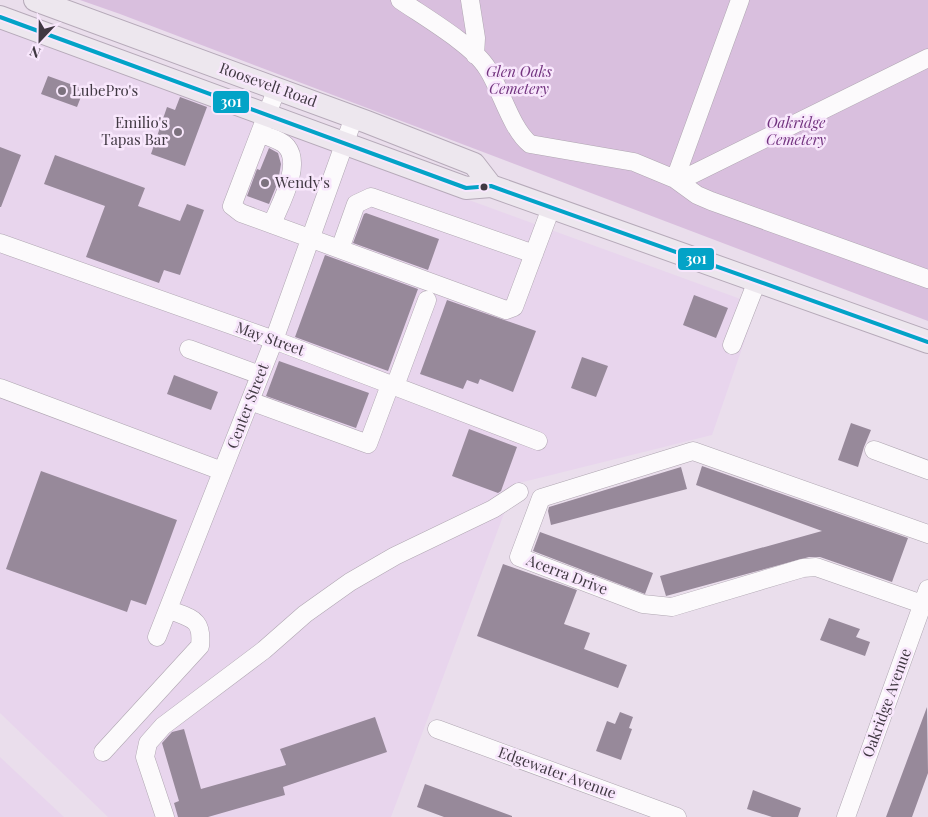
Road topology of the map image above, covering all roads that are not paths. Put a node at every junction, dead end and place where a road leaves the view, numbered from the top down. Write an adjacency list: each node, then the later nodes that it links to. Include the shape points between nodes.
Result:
1 (35, 0): 8 (main road, Roosevelt Road)
2 (400, 0): 6 (street)
3 (470, 0): 6 (street)
4 (740, 0): 12 (street)
5 (0, 18): 10 (main road, Roosevelt Road)
6 (475, 54): 12 (street, via 487,67 520,133 530,144 622,159)
7 (928, 58): 12 (street)
8 (277, 88): 9 (main road, Roosevelt Road); 10 (street)
9 (354, 117): 11 (street, Center Street); 13 (main road, Roosevelt Road, via 474,164)
10 (263, 124): 11 (main road, Roosevelt Road); 15 (street, via 286,146 294,159 293,171); 15 (street, via 232,206 241,213)
11 (344, 144): 13 (main road, Roosevelt Road, via 466,188); 16 (street, Center Street)
12 (677, 180): 20 (street, via 711,201)
13 (491, 186): 14 (main road, Roosevelt Road)
14 (551, 208): 19 (street); 21 (main road, Roosevelt Road)
15 (272, 224): 16 (street)
16 (309, 238): 18 (street); 23 (street, Center Street)
17 (0, 243): 23 (street, May Street)
18 (340, 248): 19 (street, via 356,204 371,197); 19 (street, via 506,310 514,307)
19 (534, 254)
20 (928, 279)
21 (757, 281): 24 (main road, Roosevelt Road); 25 (street)
22 (427, 300): 28 (street)
23 (274, 340): 27 (street, Center Street); 28 (street, May Street)
24 (928, 342)
25 (732, 345)
26 (189, 349): 27 (street)
27 (260, 376): 30 (street, Center Street)
28 (392, 385): 30 (street, via 368,444); 31 (street, May Street)
29 (0, 388): 34 (street)
30 (250, 401): 34 (street, Center Street)
31 (538, 441)
32 (874, 450): 33 (street)
33 (928, 470)
34 (222, 471): 38 (street, Center Street)
35 (519, 492): 42 (street, via 493,509 395,556 350,582 164,726 148,743 145,757)
36 (928, 534): 37 (street, Acerra Drive, via 693,451 541,498 519,557 644,604 672,607 803,568 816,567)
37 (925, 596): 44 (street, Oakridge Avenue)
38 (168, 609): 39 (street, Center Street); 41 (street, via 195,622 201,631 200,646)
39 (157, 637)
40 (437, 729): 43 (street, Edgewater Avenue)
41 (103, 752)
42 (165, 817)
43 (677, 817)
44 (846, 817)

